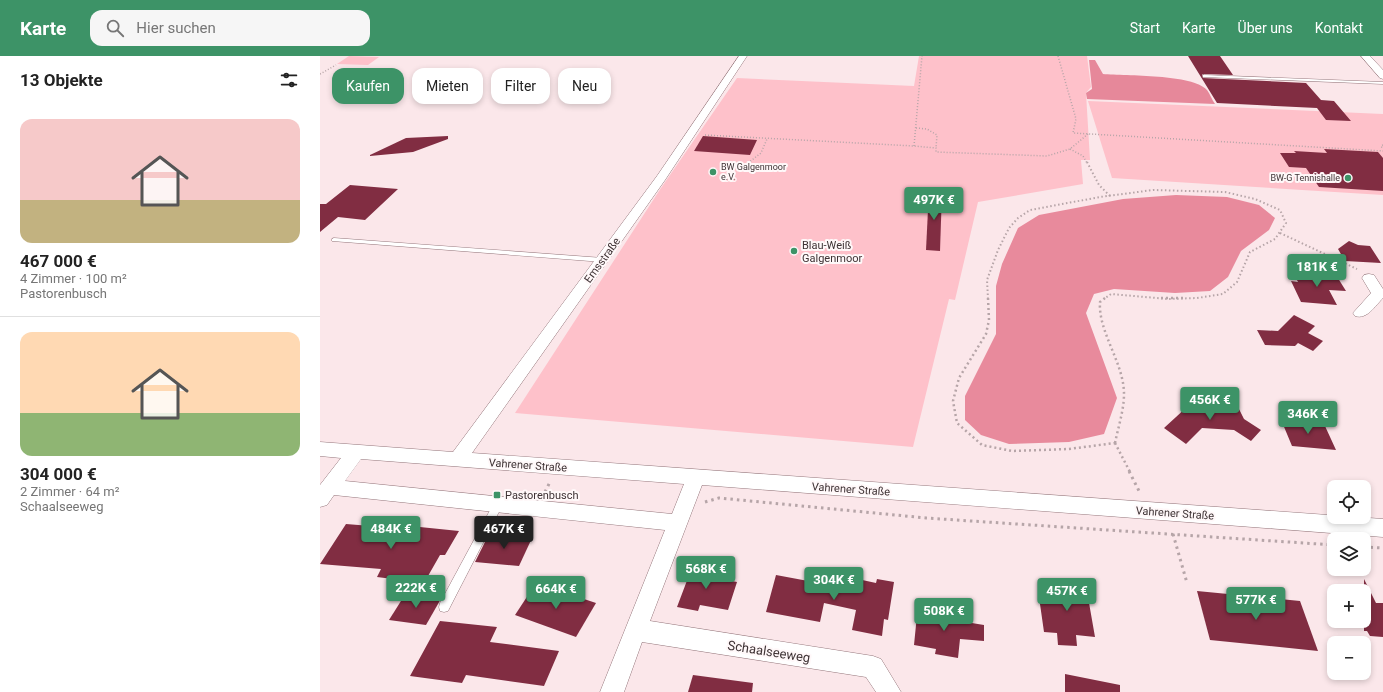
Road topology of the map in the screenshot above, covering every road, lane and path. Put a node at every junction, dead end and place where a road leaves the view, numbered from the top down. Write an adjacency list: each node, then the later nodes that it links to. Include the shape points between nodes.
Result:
1 (743, 56): 12 (street, Emsstraße)
2 (922, 56): 10 (path)
3 (1058, 56): 11 (path, via 1076,119 1073,133)
4 (1365, 56): 8 (street)
5 (336, 65): 6 (path)
6 (320, 74)
7 (1205, 76): 9 (lane)
8 (1383, 76)
9 (1383, 83)
10 (916, 128): 15 (path); 16 (path, via 927,129 937,135)
11 (1088, 134): 17 (path); 18 (path)
12 (690, 135): 13 (path); 23 (street, Emsstraße)
13 (767, 139): 15 (path); 19 (path, via 761,153)
14 (1383, 145): 18 (path)
15 (914, 146): 16 (path)
16 (936, 148): 17 (path, via 936,152 1030,156 1047,156)
17 (1070, 149): 20 (path, via 1083,156 1099,185)
18 (1383, 150)
19 (743, 168)
20 (1110, 196): 21 (path, via 1153,190 1225,192 1255,199 1280,210 1286,223); 26 (path, via 1030,210 1009,228 987,280 989,320 986,334 959,378 953,402 957,422 982,445 1012,452)
21 (1280, 233): 24 (path); 26 (path, via 1275,239 1250,252 1237,282 1223,294 1168,299 1111,294 1100,302 1099,314 1116,359 1124,394)
22 (334, 240): 23 (lane)
23 (602, 260): 29 (street, Emsstraße)
24 (1376, 279): 25 (street, via 1379,294)
25 (1360, 313)
26 (1115, 443): 35 (path)
27 (320, 449): 28 (street, Vahrener Straße)
28 (356, 452): 29 (street, Vahrener Straße); 32 (street)
29 (457, 460): 30 (street, Vahrener Straße)
30 (558, 468): 31 (street, Vahrener Straße); 34 (path)
31 (695, 478): 35 (street, Vahrener Straße); 36 (street)
32 (325, 493): 33 (street)
33 (498, 504): 34 (street); 44 (lane)
34 (537, 508): 36 (street)
35 (1158, 512): 37 (street, Vahrener Straße); 38 (path); 39 (path)
36 (681, 515): 38 (path, via 719,498 926,518); 45 (street)
37 (1383, 528)
38 (1155, 533): 39 (path)
39 (1173, 534): 40 (path); 43 (path)
40 (1327, 545)
41 (1371, 547): 42 (path)
42 (1383, 548)
43 (1187, 583)
44 (444, 607)
45 (636, 630): 46 (street); 47 (street, Schaalseeweg, via 873,667)
46 (612, 692)
47 (889, 692)

